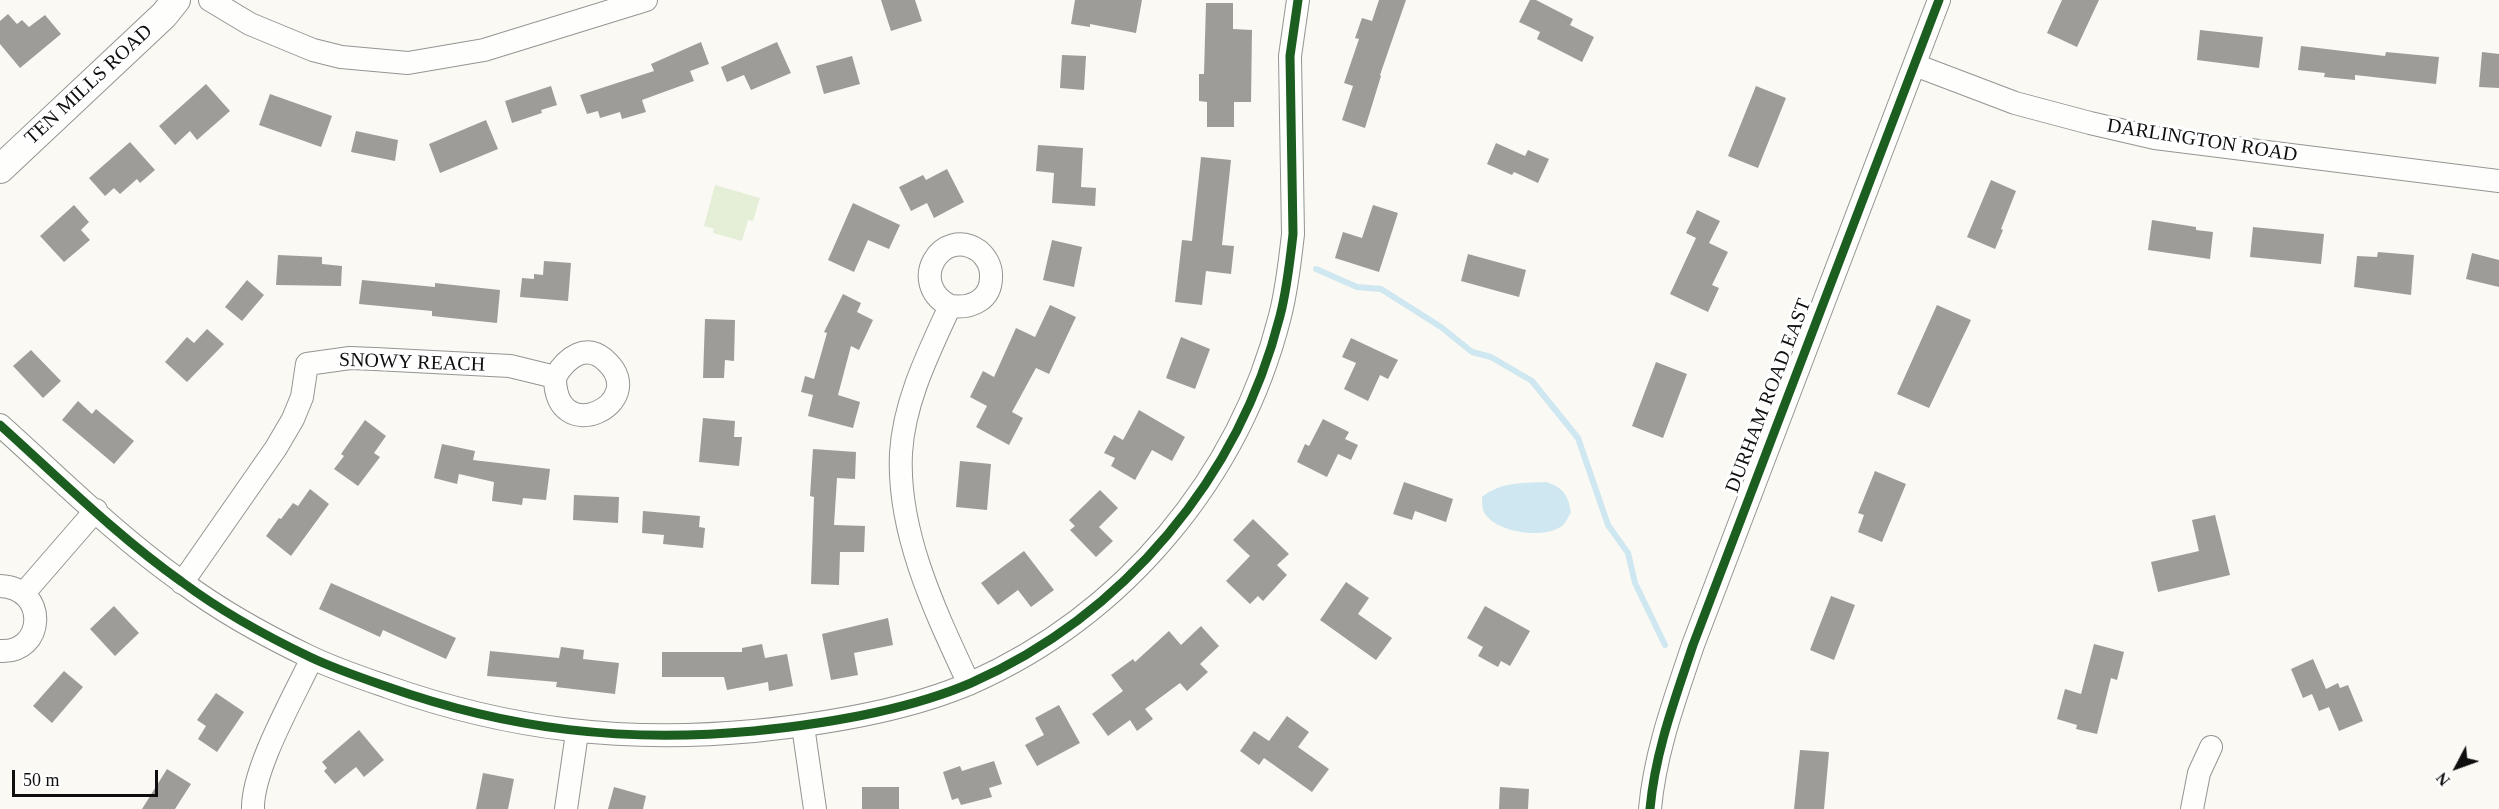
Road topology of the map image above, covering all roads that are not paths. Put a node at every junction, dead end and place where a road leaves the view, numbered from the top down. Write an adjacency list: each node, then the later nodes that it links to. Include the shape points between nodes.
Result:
1 (176, 0): 7 (street, TEN MILLS ROAD)
2 (210, 0): 3 (street, via 250,24 313,50 342,57 408,63 484,50)
3 (646, 0)
4 (1298, 0): 18 (street, via 1290,56 1291,256 1280,316 1242,421 1199,497 1137,569 1061,633)
5 (1939, 0): 6 (street, DURHAM ROAD EAST)
6 (1914, 65): 8 (street, DARLINGTON ROAD, via 2014,103 2155,138); 25 (street, DURHAM ROAD EAST, via 1693,645 1653,776)
7 (0, 169)
8 (2499, 181)
9 (950, 306): 18 (street, via 914,388 901,452 902,487 923,573)
10 (555, 377): 13 (street, SNOWY REACH, via 510,366 350,358 307,364 302,397 293,419)
11 (0, 426): 12 (street)
12 (96, 510): 13 (street); 15 (street)
13 (182, 582): 17 (street, via 230,614)
14 (0, 586): 15 (street, via 12,586)
15 (24, 593): 16 (street, via 36,617 33,632 15,650)
16 (0, 651)
17 (312, 658): 20 (street, via 424,700 521,724); 22 (street, via 258,774)
18 (969, 684): 19 (street, via 864,715)
19 (803, 726): 20 (street, via 684,736); 24 (street)
20 (577, 733): 23 (street)
21 (2211, 747): 26 (street, via 2199,773)
22 (253, 809)
23 (566, 809)
24 (815, 809)
25 (1650, 809)
26 (2192, 809)

